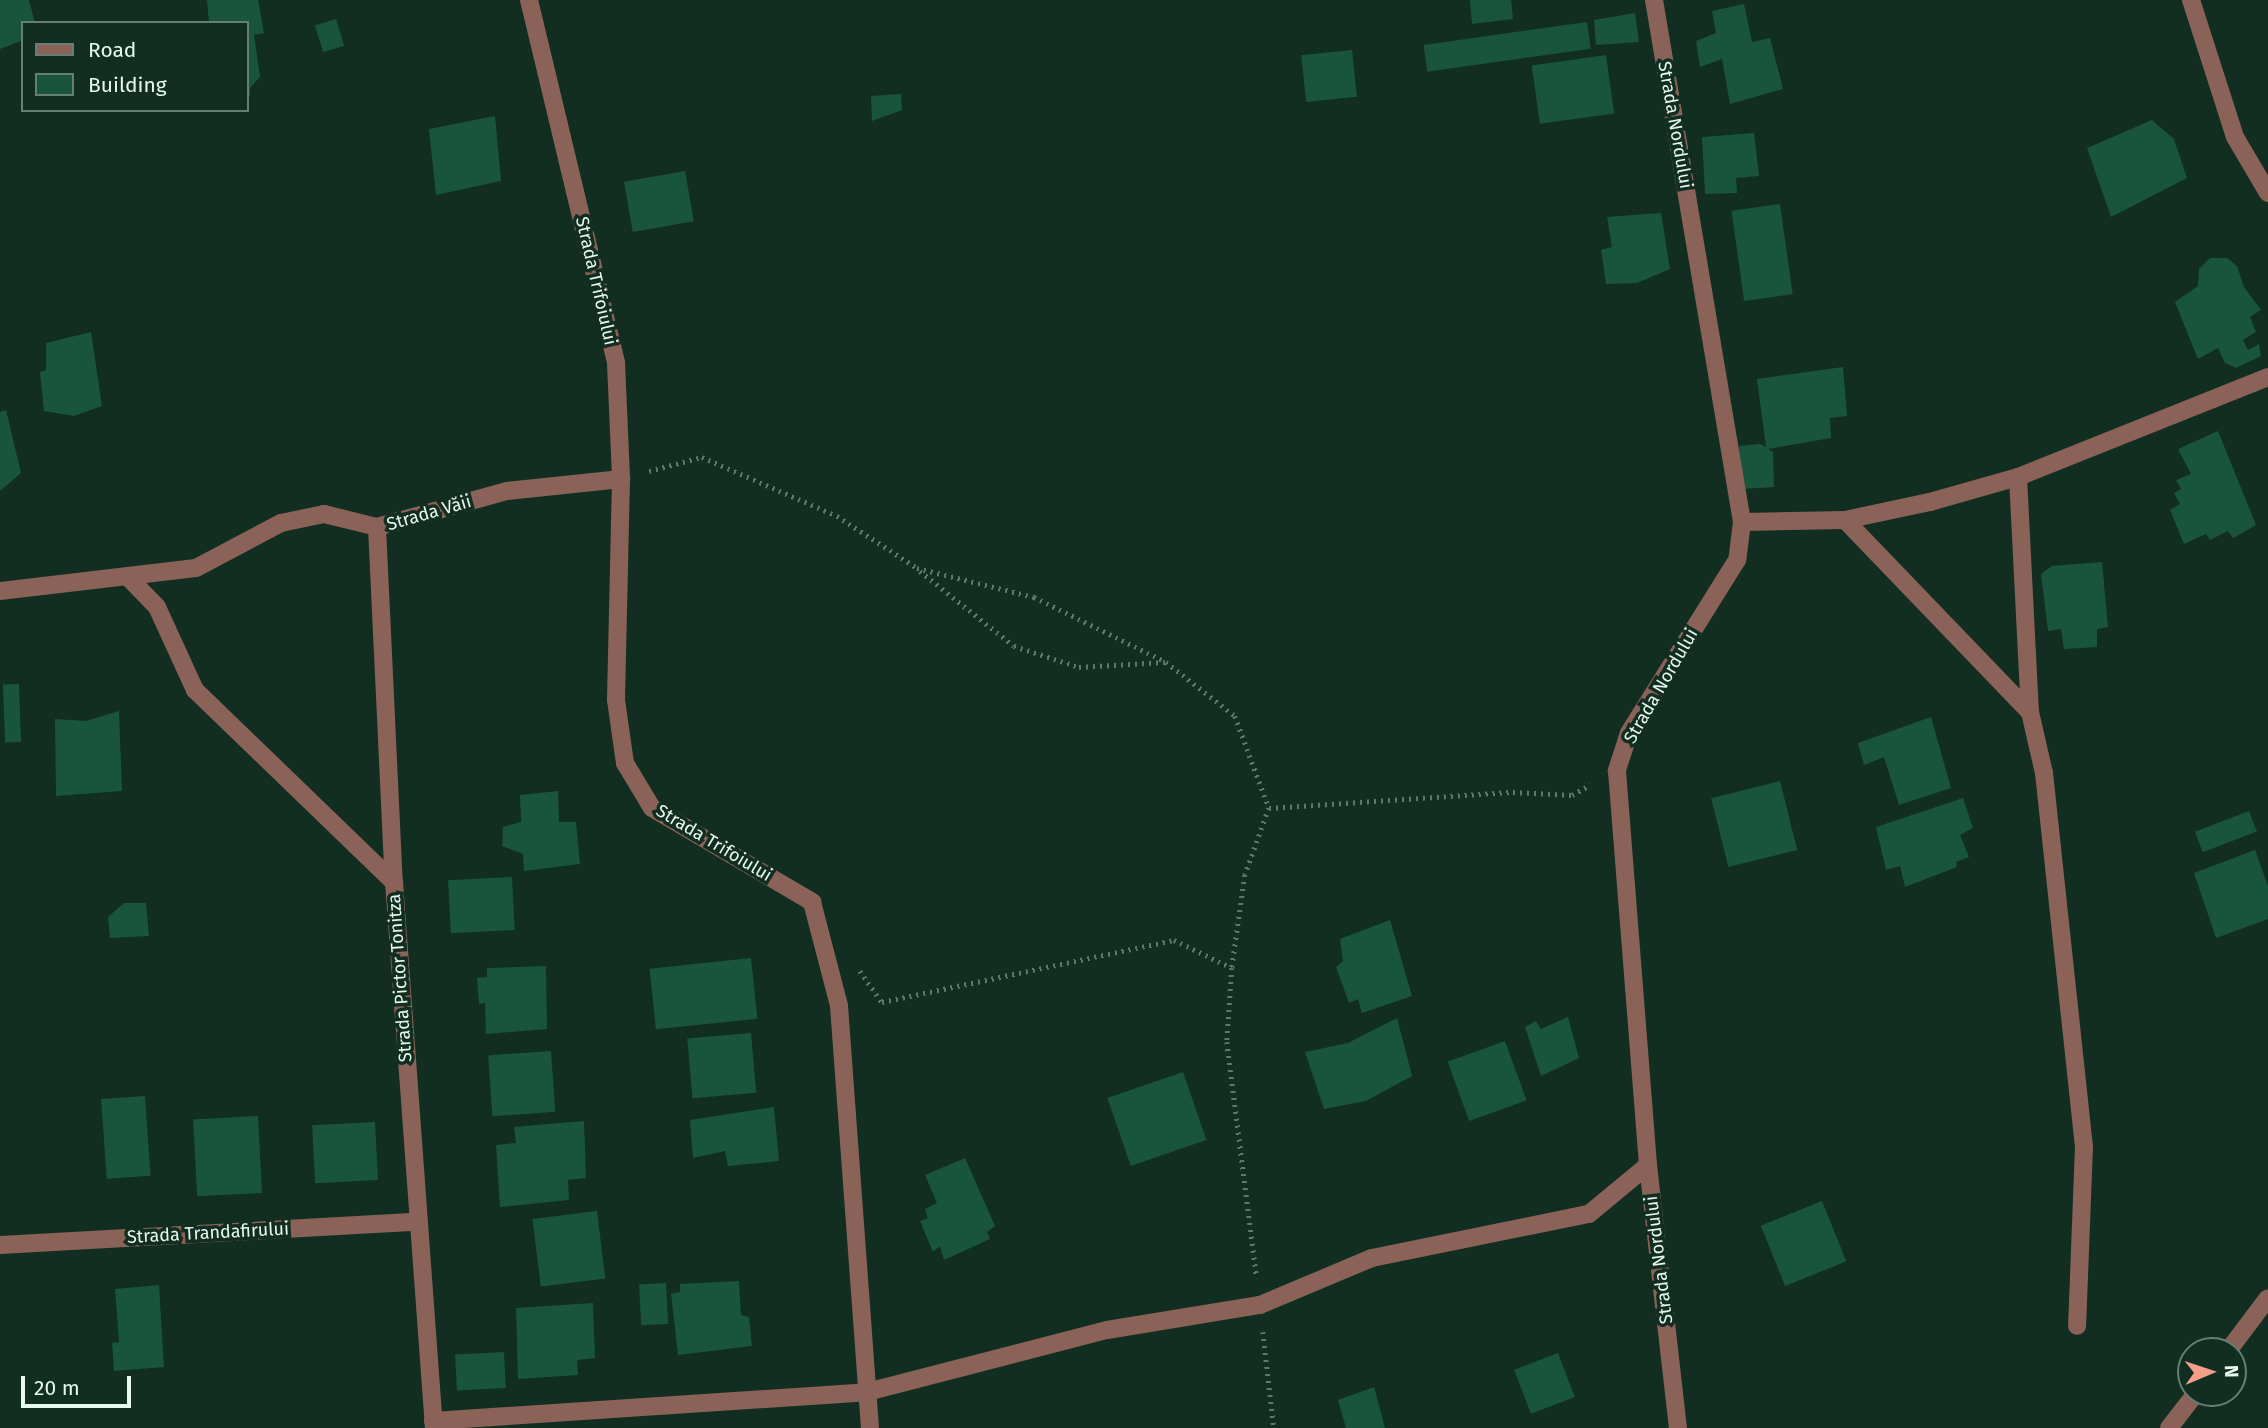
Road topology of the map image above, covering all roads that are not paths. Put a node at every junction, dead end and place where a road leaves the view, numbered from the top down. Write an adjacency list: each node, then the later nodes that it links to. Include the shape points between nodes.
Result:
1 (529, 0): 7 (street, Strada Trifoiului, via 615,363)
2 (1654, 0): 9 (street, Strada Nordului)
3 (2191, 0): 4 (street, via 2235,136)
4 (2268, 192)
5 (2268, 377): 6 (street)
6 (2018, 477): 8 (street); 13 (street)
7 (621, 478): 10 (street, Strada Văii, via 507,491); 21 (street, Strada Trifoiului, via 616,700 625,763 652,808 813,902 839,1006)
8 (1845, 520): 9 (street); 13 (street)
9 (1742, 522): 15 (street, Strada Nordului, via 1737,560 1629,733 1617,771)
10 (377, 527): 11 (street, Strada Văii, via 324,514 281,523 196,568); 14 (street, Strada Pictor Tonitza)
11 (127, 576): 12 (street, Strada Văii); 14 (street, via 157,607 195,690)
12 (0, 591)
13 (2030, 712): 19 (street, via 2044,773 2084,1146)
14 (394, 882): 16 (street, Strada Pictor Tonitza)
15 (1647, 1165): 21 (street, via 1589,1214 1372,1258 1260,1305 1107,1330); 25 (street, Strada Nordului)
16 (415, 1222): 17 (street, Strada Trandafirului); 23 (street, Strada Pictor Tonitza)
17 (0, 1245)
18 (2268, 1298): 20 (street)
19 (2077, 1326)
20 (2239, 1337)
21 (867, 1392): 23 (street); 24 (street, Strada Trifoiului)
22 (2185, 1407): 26 (street)
23 (434, 1425)
24 (870, 1428)
25 (1678, 1428)
26 (2169, 1428)

